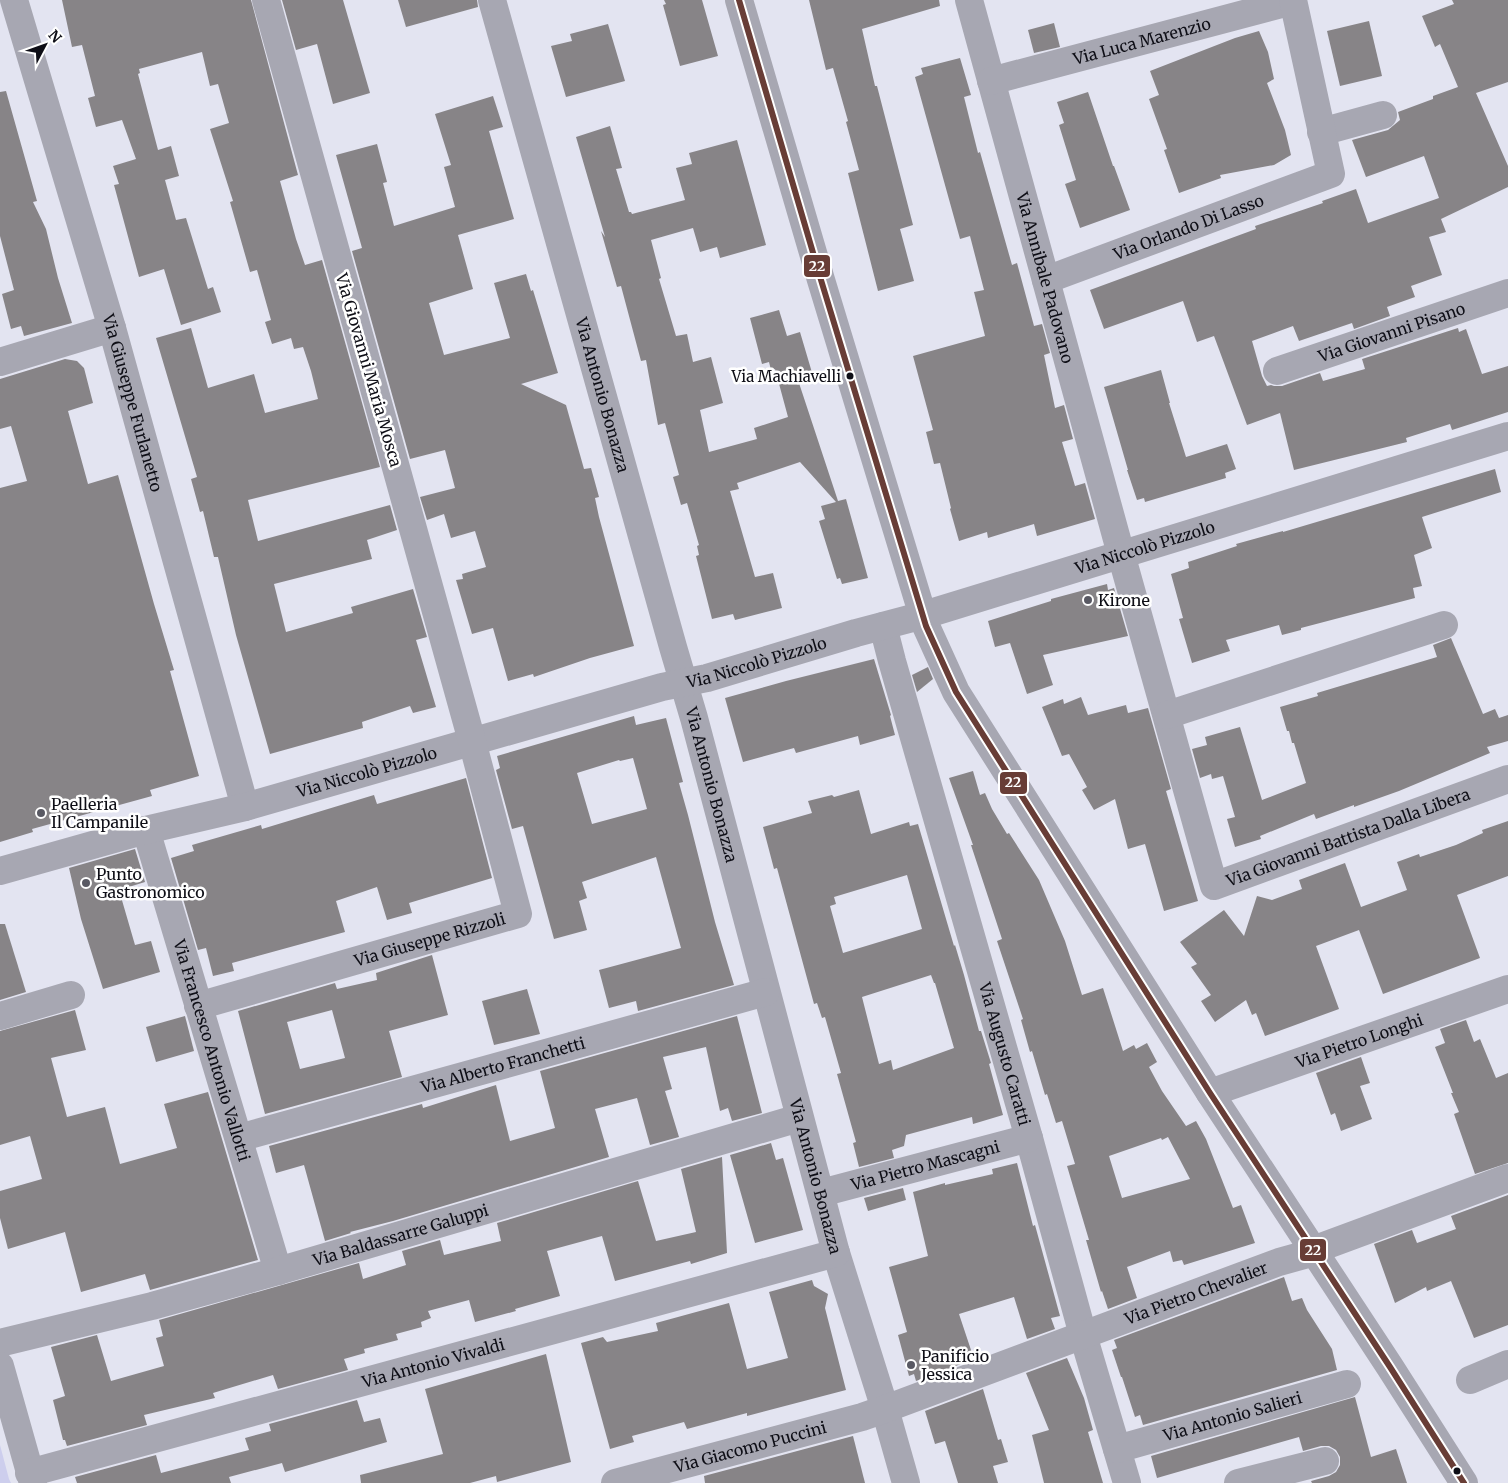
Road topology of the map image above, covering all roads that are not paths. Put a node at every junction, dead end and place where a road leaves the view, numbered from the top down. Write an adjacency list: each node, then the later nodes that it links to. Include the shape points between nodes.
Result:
1 (14, 0): 12 (street, Via Giuseppe Furlanetto)
2 (266, 0): 22 (street, Via Giovanni Maria Mosca)
3 (492, 0): 20 (street, Via Antonio Bonazza)
4 (739, 0): 17 (street)
5 (969, 0): 7 (street, Via Annibale Padovano)
6 (1293, 0): 7 (street, Via Luca Marenzio); 9 (street)
7 (991, 81): 10 (street, Via Annibale Padovano)
8 (1383, 115): 9 (street)
9 (1321, 132): 10 (street, Via Orlando Di Lasso, via 1331,174)
10 (1046, 280): 16 (street, Via Annibale Padovano)
11 (1508, 293): 14 (street, Via Giovanni Pisano)
12 (112, 328): 13 (street); 24 (street, Via Giuseppe Furlanetto)
13 (0, 362)
14 (1277, 371)
15 (1508, 436): 16 (street, Via Niccolò Pizzolo)
16 (1121, 554): 17 (street, Via Niccolò Pizzolo); 21 (street, Via Giovanni Battista Dalla Libera)
17 (924, 615): 19 (street, Via Niccolò Pizzolo); 32 (street, via 956,692)
18 (1444, 625): 21 (street)
19 (883, 626): 20 (street, Via Niccolò Pizzolo); 35 (street, Via Augusto Caratti)
20 (683, 683): 22 (street, Via Niccolò Pizzolo); 28 (street, Via Antonio Bonazza)
21 (1167, 715): 23 (street, Via Giovanni Battista Dalla Libera, via 1214,886)
22 (472, 741): 24 (street, Via Niccolò Pizzolo); 30 (street, Via Giuseppe Rizzoli, via 518,914)
23 (1508, 779)
24 (245, 807): 25 (street, Via Niccolò Pizzolo)
25 (146, 830): 26 (street, Via Niccolò Pizzolo); 30 (street, Via Francesco Antonio Vallotti)
26 (1, 867)
27 (1508, 989): 32 (street, Via Pietro Longhi)
28 (766, 992): 33 (street, Via Antonio Bonazza); 34 (street, Via Alberto Franchetti)
29 (71, 995): 31 (street)
30 (198, 1006): 34 (street, Via Francesco Antonio Vallotti)
31 (0, 1016)
32 (1210, 1093): 38 (street)
33 (799, 1118): 37 (street, Via Antonio Bonazza); 40 (street, Via Baldassarre Galuppi)
34 (239, 1138): 40 (street, Via Francesco Antonio Vallotti)
35 (1029, 1138): 37 (street, Via Pietro Mascagni); 41 (street, Via Augusto Caratti)
36 (1508, 1178): 38 (street, Via Pietro Chevalier, via 1344,1238)
37 (821, 1193): 39 (street, Via Antonio Bonazza)
38 (1315, 1252): 41 (street, Via Pietro Chevalier, via 1288,1259); 56 (street)
39 (836, 1253): 47 (street, Via Antonio Bonazza); 51 (street, Via Antonio Vivaldi)
40 (278, 1271): 42 (street, Via Baldassarre Galuppi)
41 (1083, 1335): 47 (street, Via Pietro Chevalier); 49 (street, Via Augusto Caratti)
42 (0, 1343)
43 (1508, 1364): 45 (street)
44 (0, 1366): 48 (street)
45 (1470, 1380)
46 (1347, 1384): 49 (street, Via Antonio Salieri)
47 (885, 1409): 52 (street, Via Giacomo Puccini); 53 (street, Via Antonio Bonazza)
48 (6, 1413): 51 (street)
49 (1117, 1449): 54 (street, Via Augusto Caratti)
50 (1325, 1461): 55 (street)
51 (31, 1478)
52 (615, 1483)
53 (906, 1483)
54 (1127, 1483)
55 (1238, 1483)
56 (1464, 1483)

